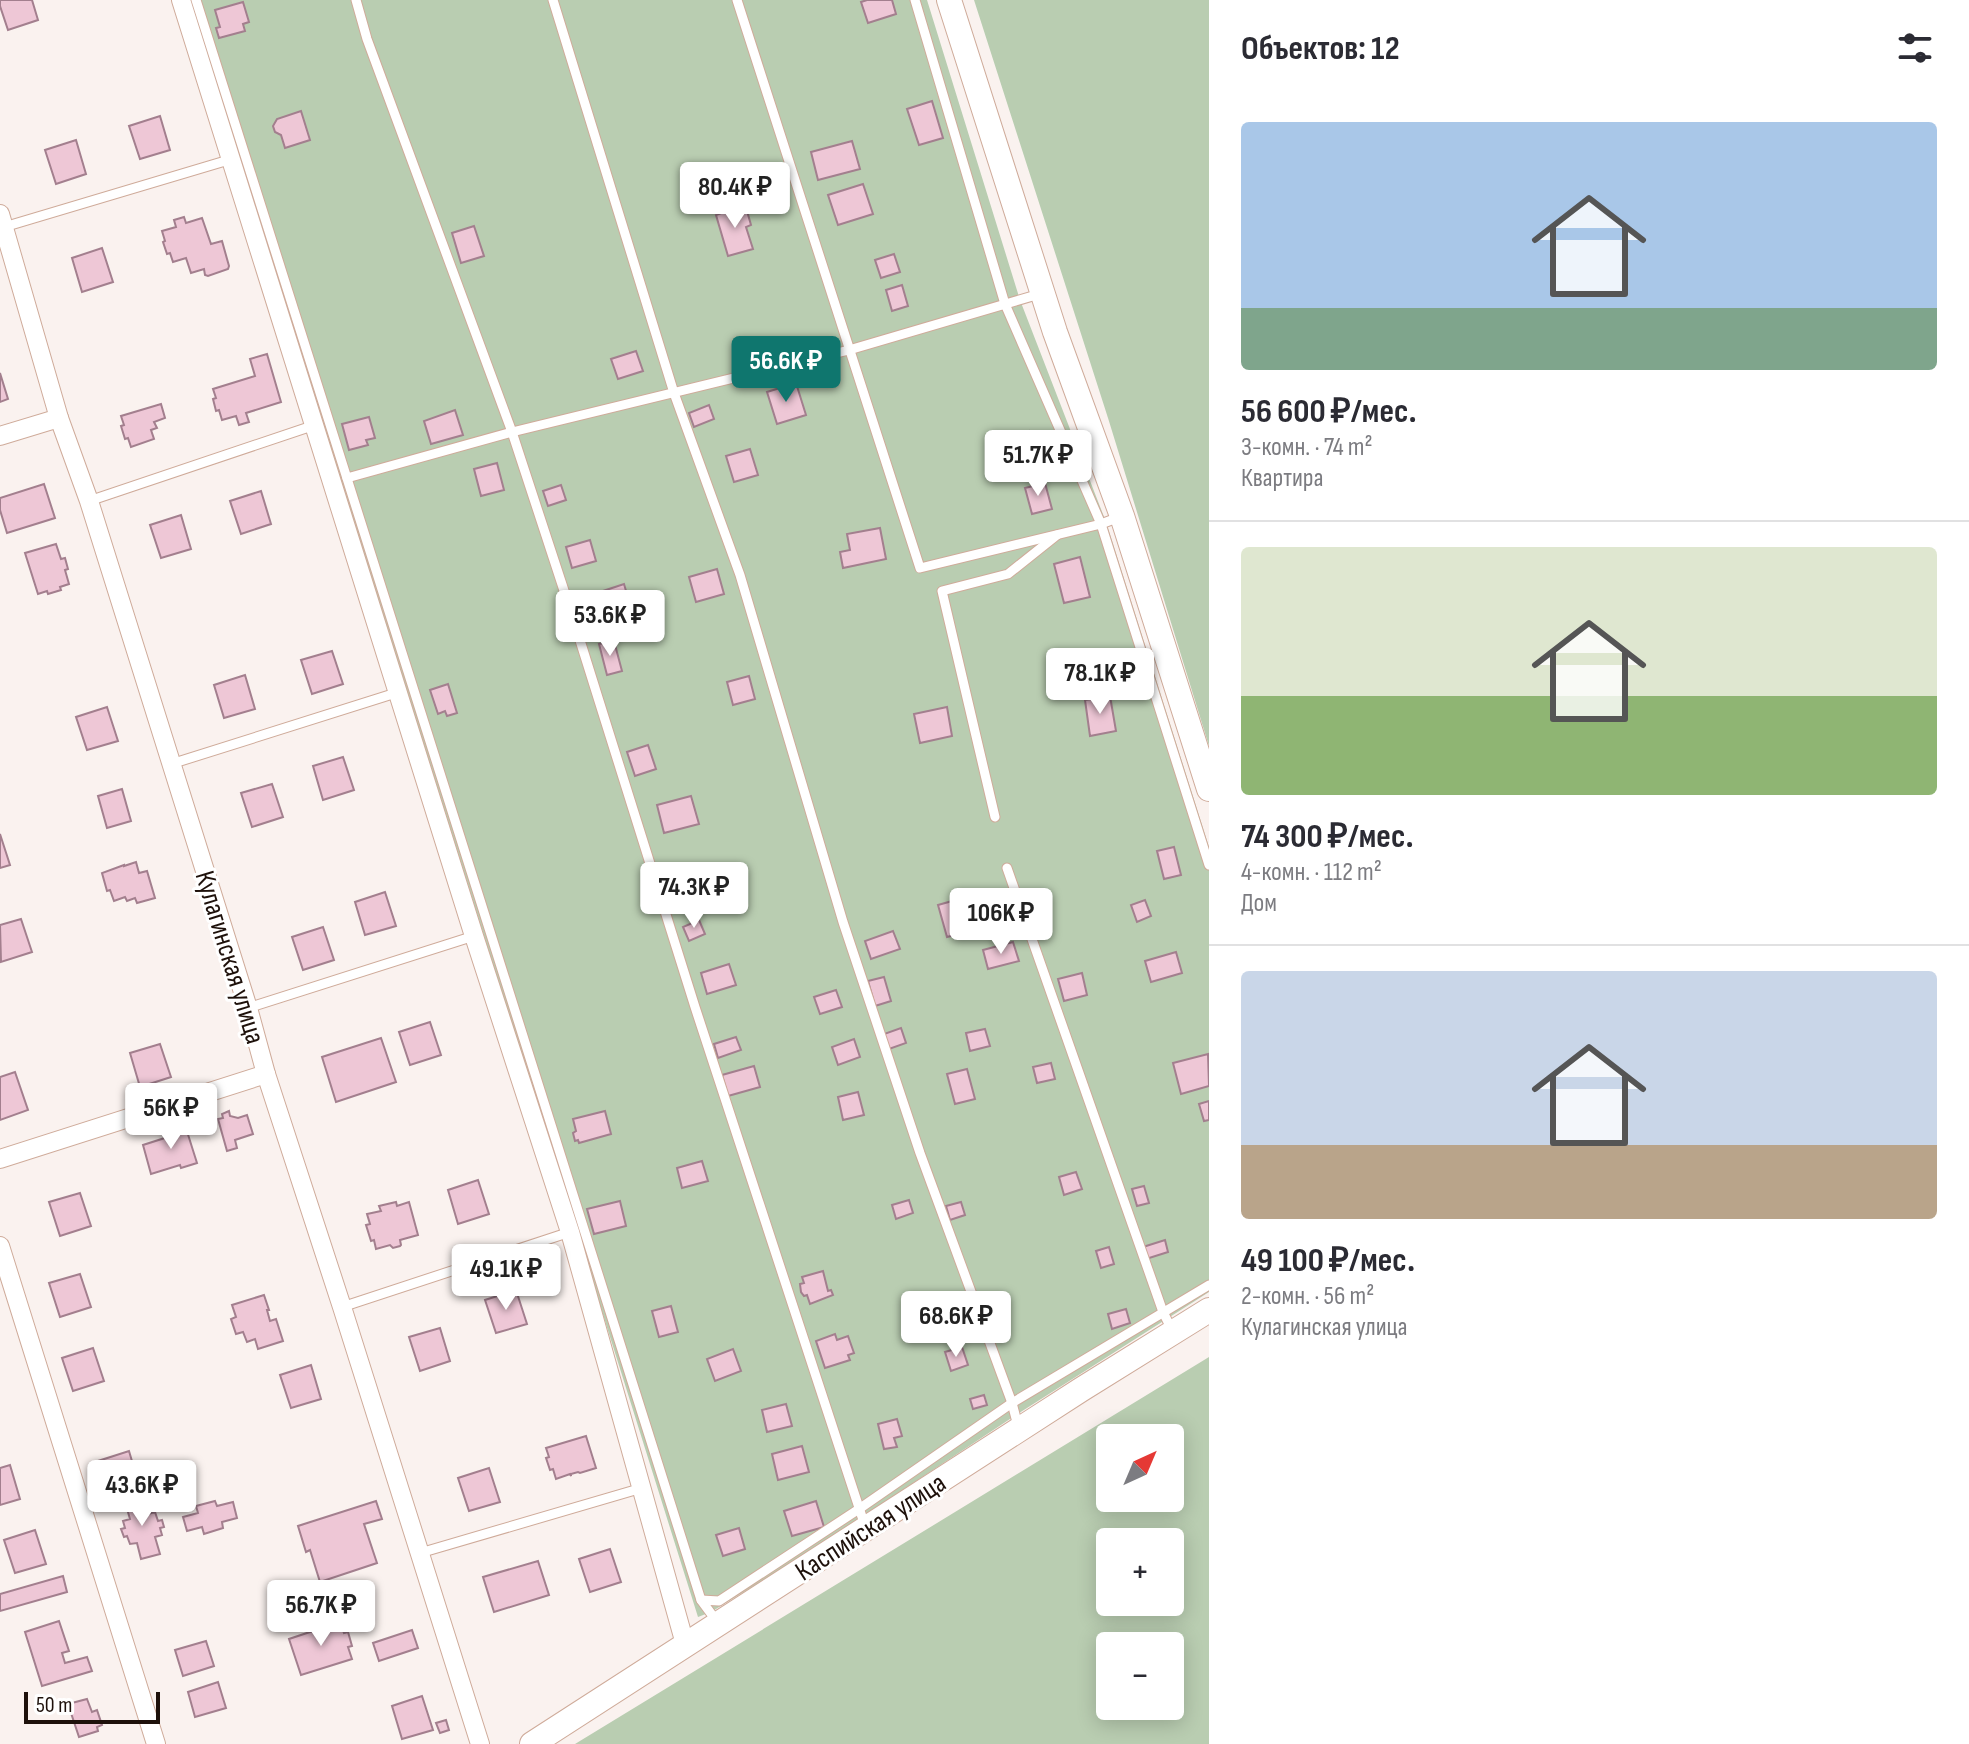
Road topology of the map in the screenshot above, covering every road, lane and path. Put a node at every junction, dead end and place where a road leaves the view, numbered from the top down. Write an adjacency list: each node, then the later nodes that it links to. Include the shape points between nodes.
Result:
1 (181, 0): 8 (street)
2 (196, 0): 18 (lane)
3 (356, 0): 16 (lane)
4 (553, 0): 13 (lane)
5 (737, 0): 12 (lane)
6 (915, 0): 11 (lane)
7 (949, 0): 10 (street)
8 (232, 159): 9 (lane); 15 (street)
9 (2, 221): 14 (street, Кулагинская улица)
10 (1043, 293): 11 (lane); 20 (street)
11 (1005, 304): 12 (lane); 20 (lane)
12 (849, 350): 13 (lane); 21 (lane, via 920,568)
13 (674, 393): 16 (lane); 38 (lane, via 740,575 843,922 920,1153)
14 (59, 418): 17 (street); 19 (street, Кулагинская улица)
15 (315, 425): 19 (lane); 22 (street)
16 (512, 432): 18 (lane); 41 (lane)
17 (0, 436)
18 (347, 478): 43 (lane)
19 (89, 501): 23 (street, Кулагинская улица)
20 (1111, 520): 21 (lane); 24 (street); 26 (lane)
21 (1059, 533): 25 (lane, via 1008,574 942,591)
22 (399, 692): 23 (lane); 28 (street)
23 (171, 764): 29 (street, Кулагинская улица)
24 (1209, 789)
25 (995, 817)
26 (1209, 865)
27 (1007, 868): 37 (lane)
28 (474, 936): 29 (lane); 32 (street)
29 (248, 1008): 30 (street, Кулагинская улица)
30 (266, 1074): 31 (street); 35 (street, Кулагинская улица)
31 (0, 1159)
32 (570, 1232): 35 (lane); 40 (street)
33 (0, 1246): 46 (street)
34 (1209, 1285): 37 (lane)
35 (342, 1307): 42 (street, Кулагинская улица)
36 (1209, 1310): 37 (street, Каспийская улица)
37 (1168, 1322): 38 (lane); 39 (street, Каспийская улица)
38 (1012, 1403): 39 (lane); 41 (lane)
39 (1019, 1429): 41 (street, Каспийская улица)
40 (642, 1488): 42 (lane); 45 (street)
41 (863, 1518): 43 (lane, via 719,1601); 44 (street, Каспийская улица)
42 (420, 1553): 47 (street, Кулагинская улица)
43 (701, 1600): 44 (lane)
44 (718, 1623): 45 (street, Каспийская улица)
45 (685, 1644): 48 (street, Каспийская улица)
46 (156, 1744)
47 (480, 1744)
48 (532, 1744)

